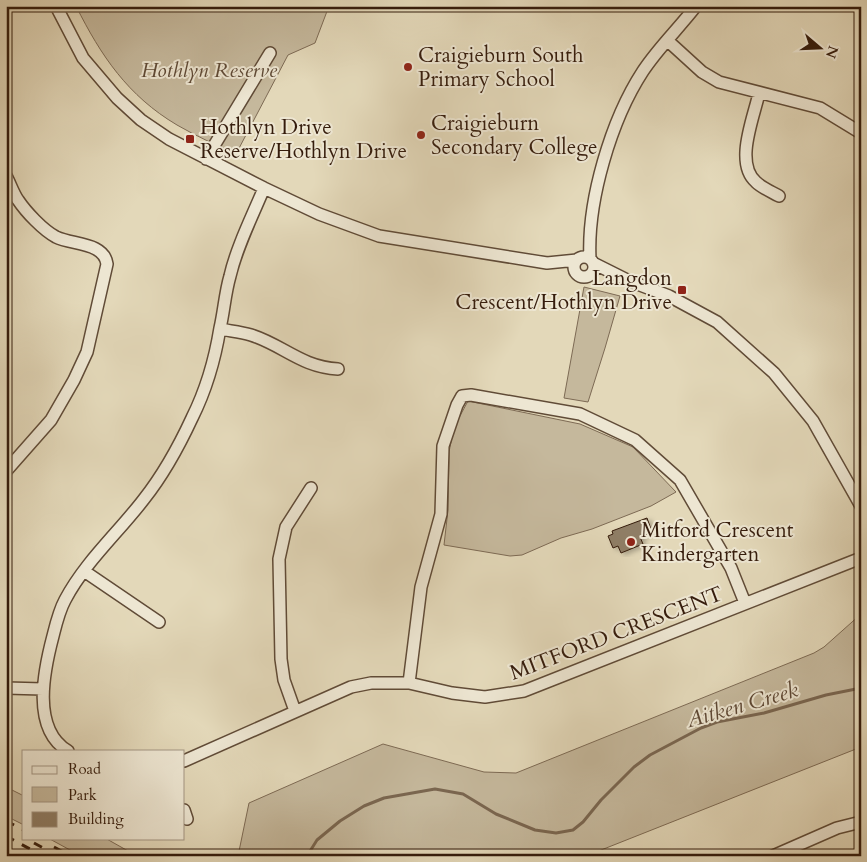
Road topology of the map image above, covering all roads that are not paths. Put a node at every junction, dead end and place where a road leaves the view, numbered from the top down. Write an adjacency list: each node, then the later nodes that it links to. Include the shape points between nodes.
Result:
1 (56, 6): 7 (street, via 83,58 117,98 141,120)
2 (696, 6): 3 (street)
3 (668, 40): 5 (street, via 702,72 718,82); 11 (street, via 644,70 621,109 600,178)
4 (270, 53): 7 (street)
5 (759, 93): 6 (street, via 820,108); 10 (street, via 746,148 746,165 756,182)
6 (861, 133)
7 (206, 159): 9 (street)
8 (6, 176): 18 (street, via 17,199 34,219 56,237 102,252 107,264 88,352 51,420)
9 (264, 188): 12 (street, via 319,214 379,236); 16 (street, via 230,275)
10 (779, 196)
11 (585, 260): 12 (street); 13 (street, via 574,265); 14 (street, via 594,269); 15 (street)
12 (552, 264): 13 (street)
13 (576, 273): 14 (street, via 583,277)
14 (591, 275): 15 (street)
15 (628, 280): 20 (street, via 669,296 717,322 774,373 813,421)
16 (220, 329): 17 (street, via 252,335 311,364); 22 (street, via 206,384 192,418 164,469 145,498)
17 (338, 369)
18 (6, 470)
19 (312, 488): 28 (street, via 286,527 279,559 281,659 284,680)
20 (861, 506)
21 (861, 558): 23 (street, MITFORD CRESCENT)
22 (84, 571): 24 (street); 27 (street, via 58,616)
23 (746, 603): 25 (street, MITFORD CRESCENT, via 524,692 485,697); 25 (street, via 731,568 680,480 640,443 580,414 462,396 443,446 441,514 421,588)
24 (159, 622)
25 (409, 683): 28 (street, MITFORD CRESCENT, via 371,683 351,687)
26 (6, 688): 27 (street)
27 (42, 690): 29 (street, via 46,720 52,734)
28 (295, 711): 30 (street, MITFORD CRESCENT)
29 (66, 750)
30 (185, 761)
31 (861, 822): 32 (street, via 838,828)
32 (773, 856)

